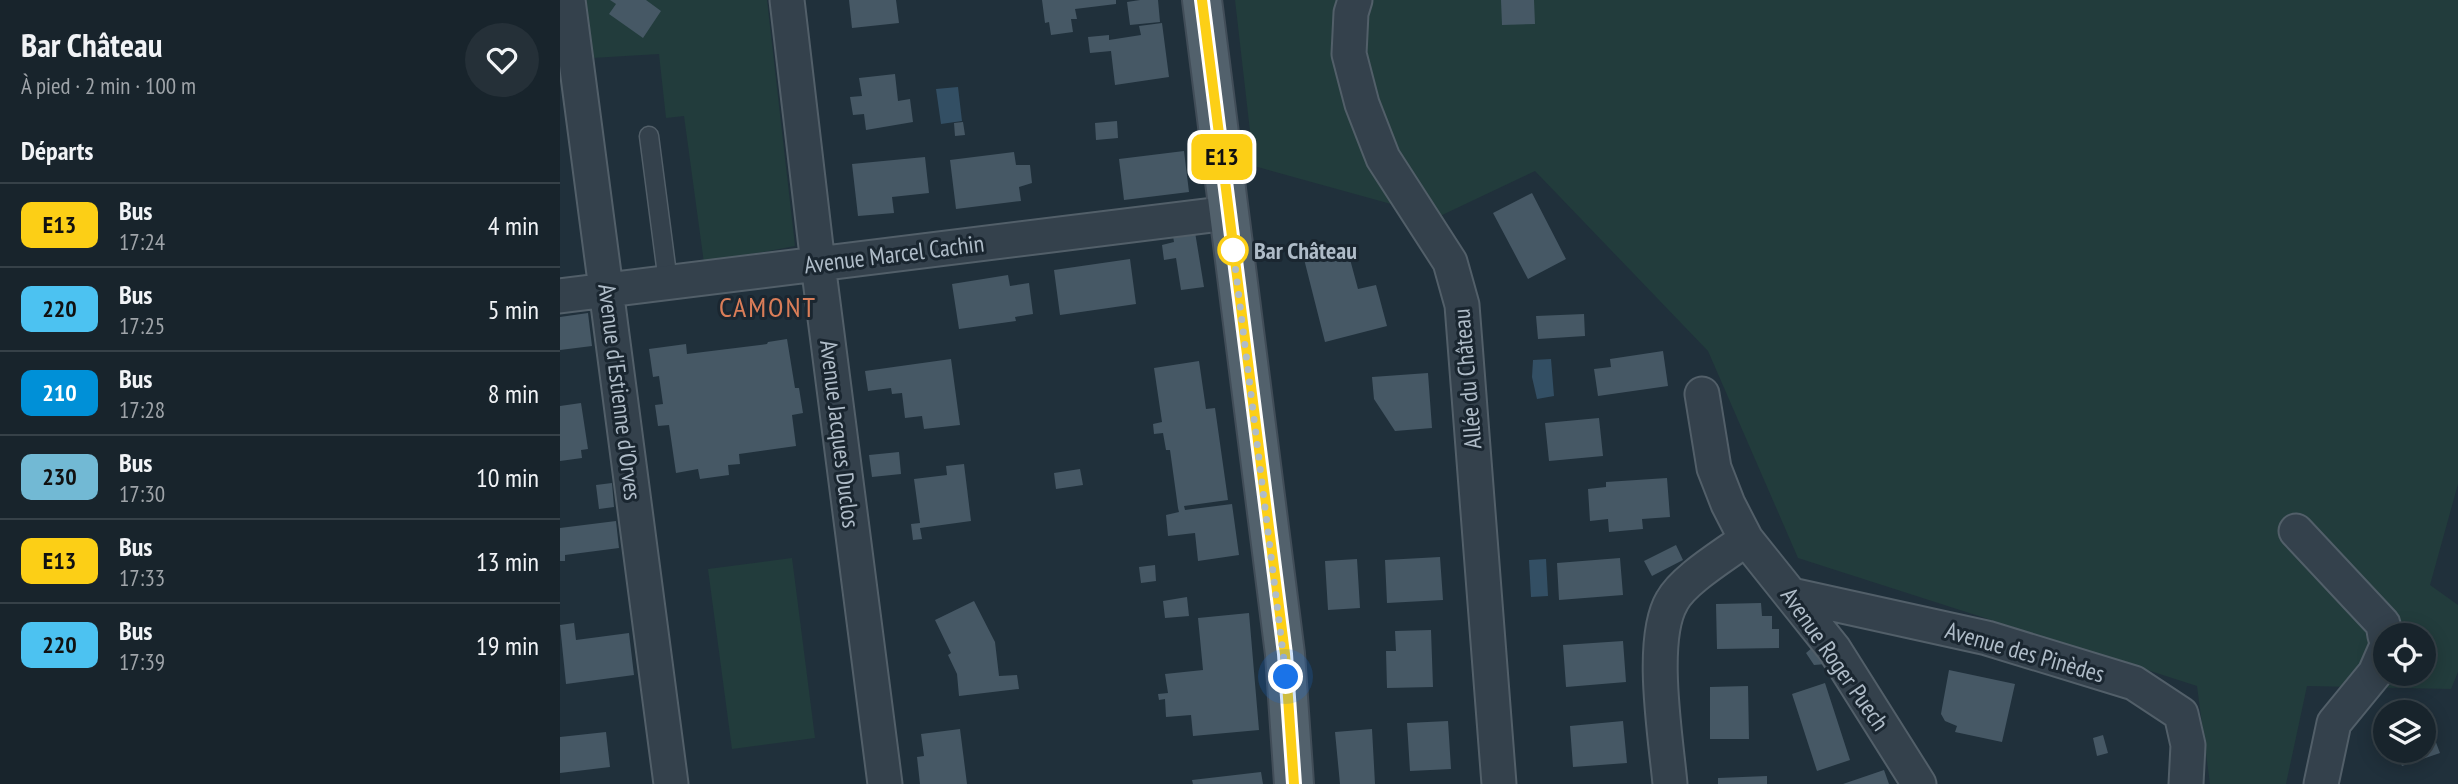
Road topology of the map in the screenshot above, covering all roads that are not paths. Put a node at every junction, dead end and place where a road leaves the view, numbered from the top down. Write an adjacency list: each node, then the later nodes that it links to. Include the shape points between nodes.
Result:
1 (568, 0): 9 (street, Avenue d'Estienne d'Orves)
2 (787, 0): 7 (street, Avenue Jacques Duclos)
3 (1202, 0): 6 (main road)
4 (1355, 0): 20 (street, Allée du Château, via 1349,54 1362,104 1383,159 1450,262 1462,305)
5 (649, 136): 8 (lane)
6 (1229, 213): 7 (street, Avenue Marcel Cachin); 19 (main road, via 1285,654)
7 (818, 264): 8 (street, Avenue Marcel Cachin); 18 (street, Avenue Jacques Duclos)
8 (668, 282): 9 (street, Avenue Marcel Cachin)
9 (607, 290): 10 (street, Avenue Marcel Cachin); 17 (street, Avenue d'Estienne d'Orves)
10 (560, 296)
11 (1702, 394): 13 (street, Avenue Roger Puech, via 1714,468)
12 (2296, 531): 15 (street)
13 (1746, 538): 14 (street, Avenue Roger Puech); 21 (street, via 1682,589 1666,617 1661,678)
14 (1792, 595): 22 (street, Avenue Roger Puech, via 1834,649); 23 (street, Avenue des Pinèdes, via 1987,638 2134,684 2181,714 2188,745)
15 (2382, 623)
16 (2373, 675): 24 (street, via 2334,723)
17 (671, 784)
18 (885, 784)
19 (1294, 784)
20 (1499, 784)
21 (1670, 784)
22 (1919, 784)
23 (2186, 784)
24 (2322, 784)

